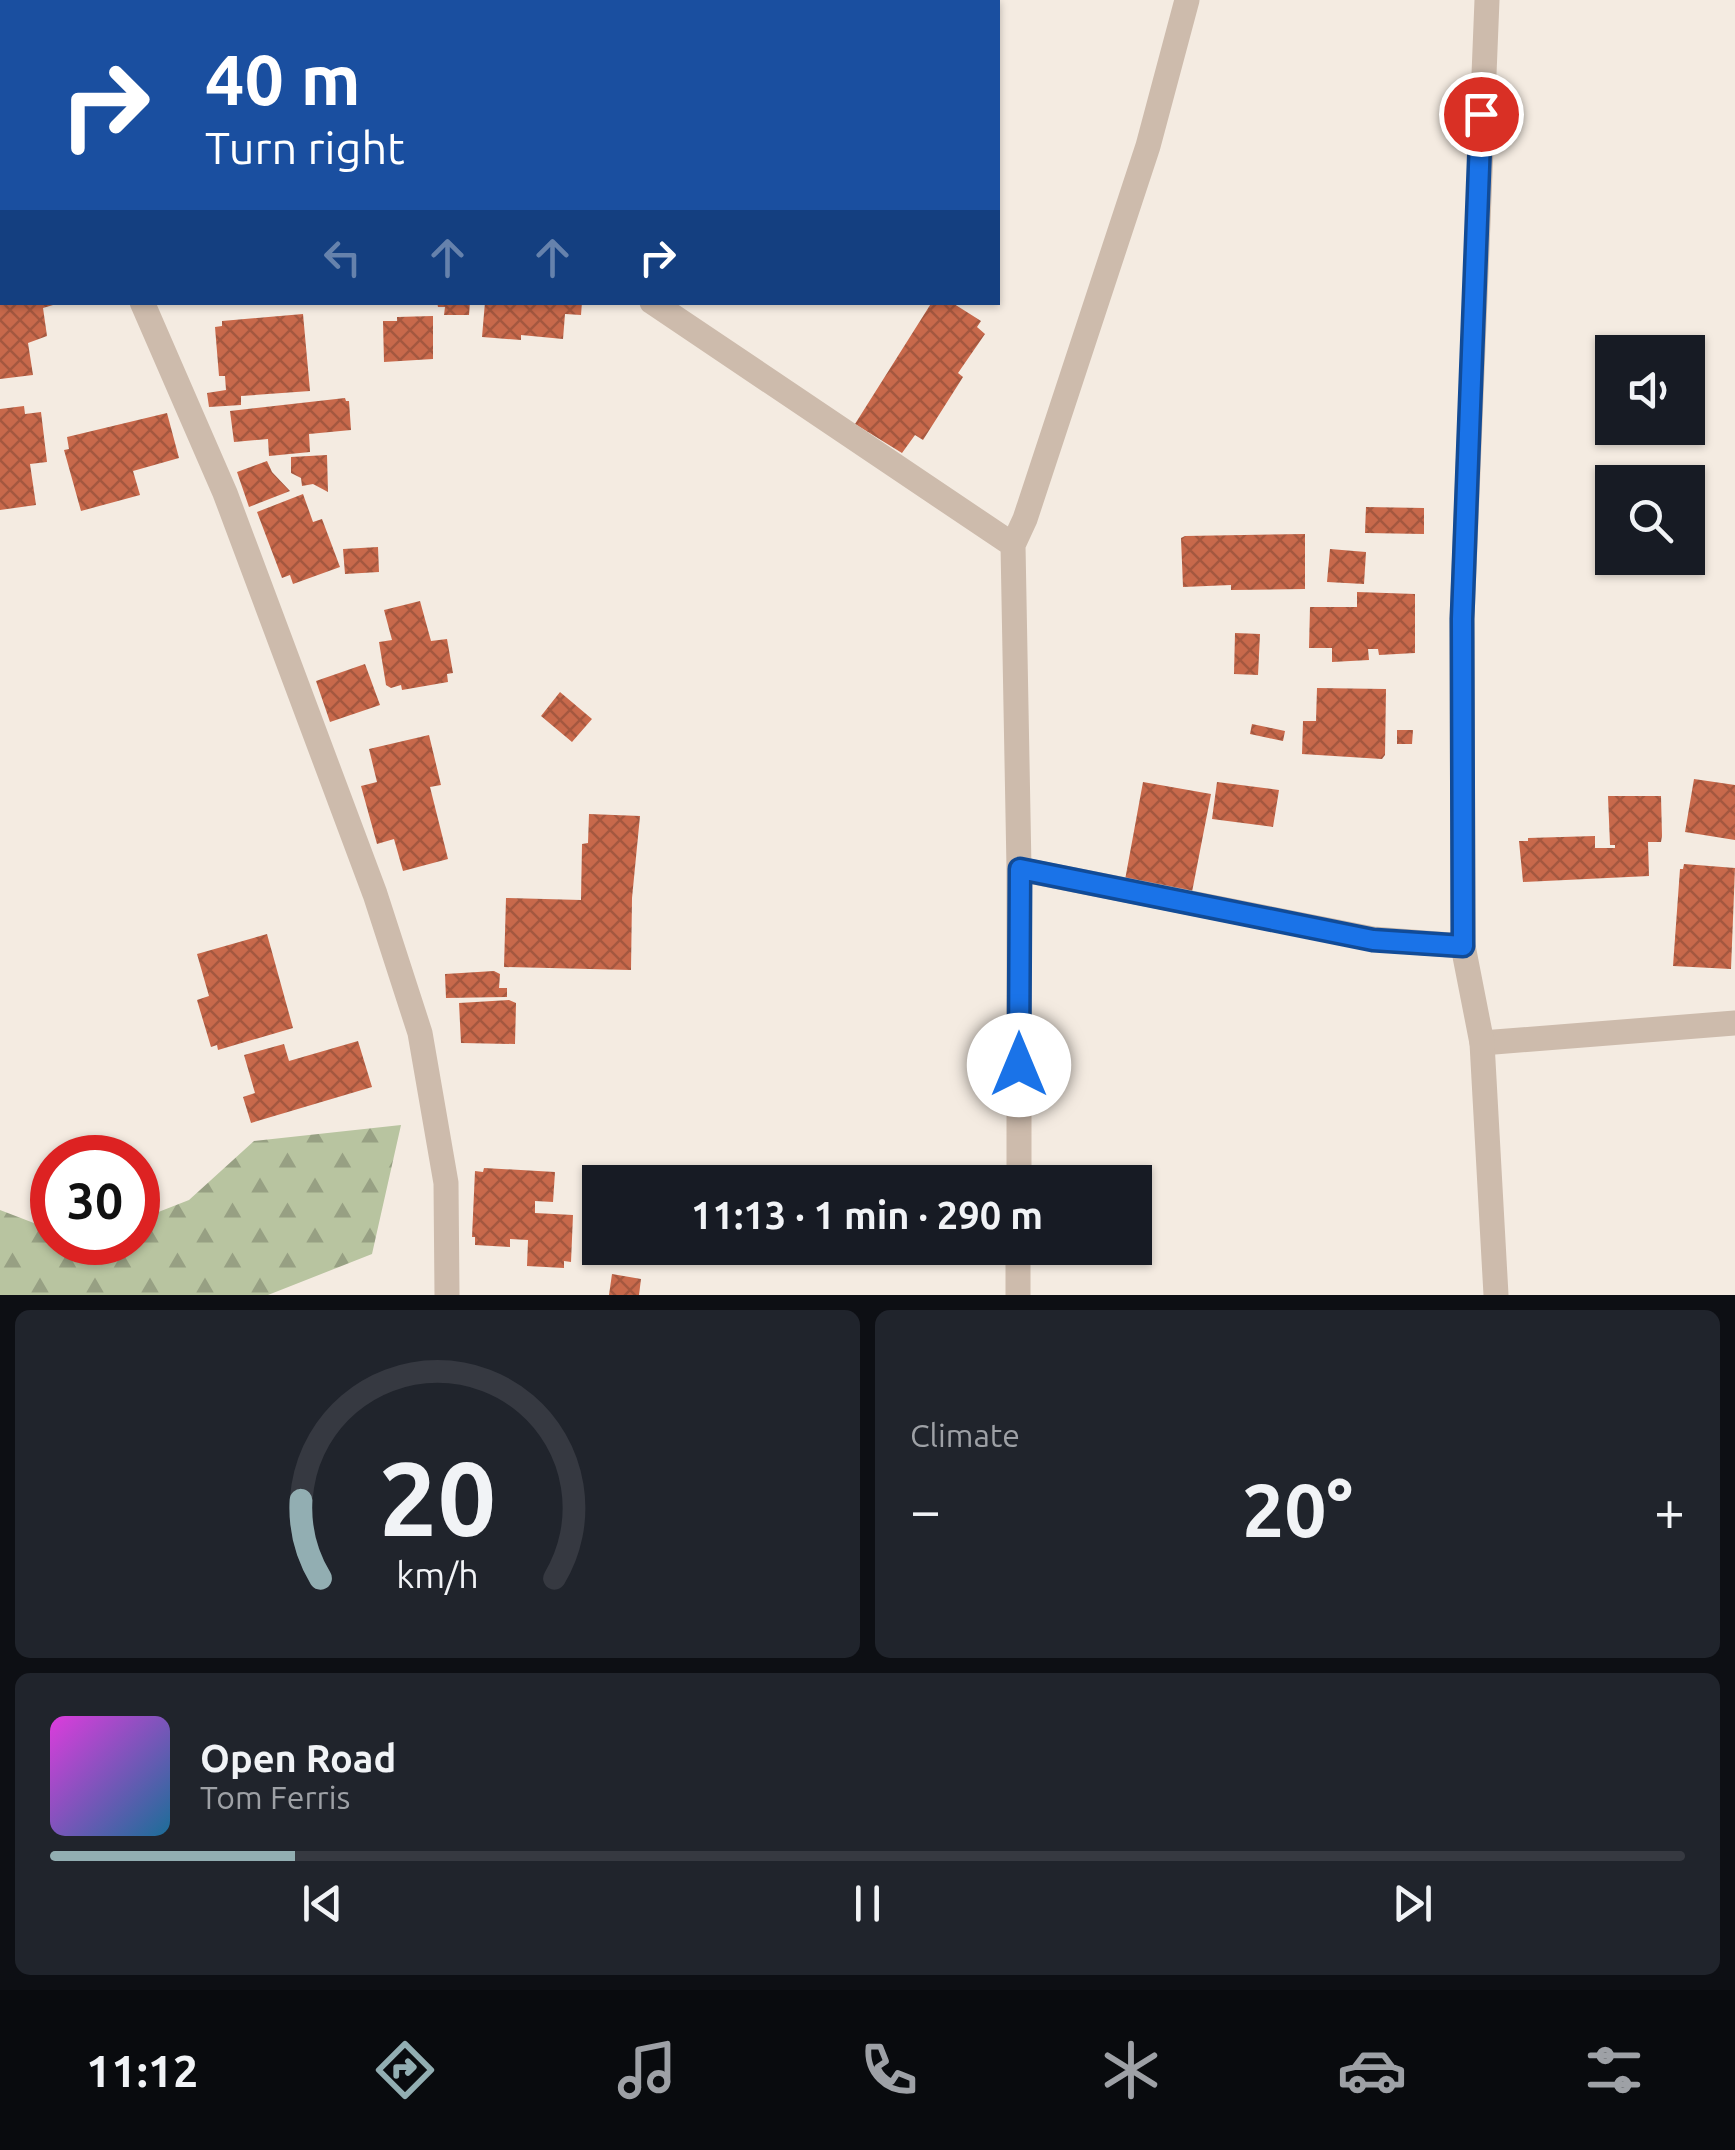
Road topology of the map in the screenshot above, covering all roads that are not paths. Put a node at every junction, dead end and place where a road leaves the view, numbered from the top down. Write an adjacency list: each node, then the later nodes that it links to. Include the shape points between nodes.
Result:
1 (1187, 0): 5 (street, via 1142,163)
2 (1486, 0): 7 (street, via 1462,619)
3 (143, 305): 12 (street, via 225,494 420,1033 446,1183)
4 (656, 305): 5 (street)
5 (1012, 545): 6 (street)
6 (1020, 869): 7 (street, via 1373,940); 10 (street)
7 (1463, 946): 9 (street)
8 (1735, 1024): 9 (street)
9 (1482, 1043): 14 (street)
10 (1018, 1165)
11 (1018, 1265): 13 (street)
12 (447, 1295)
13 (1018, 1295)
14 (1496, 1295)

